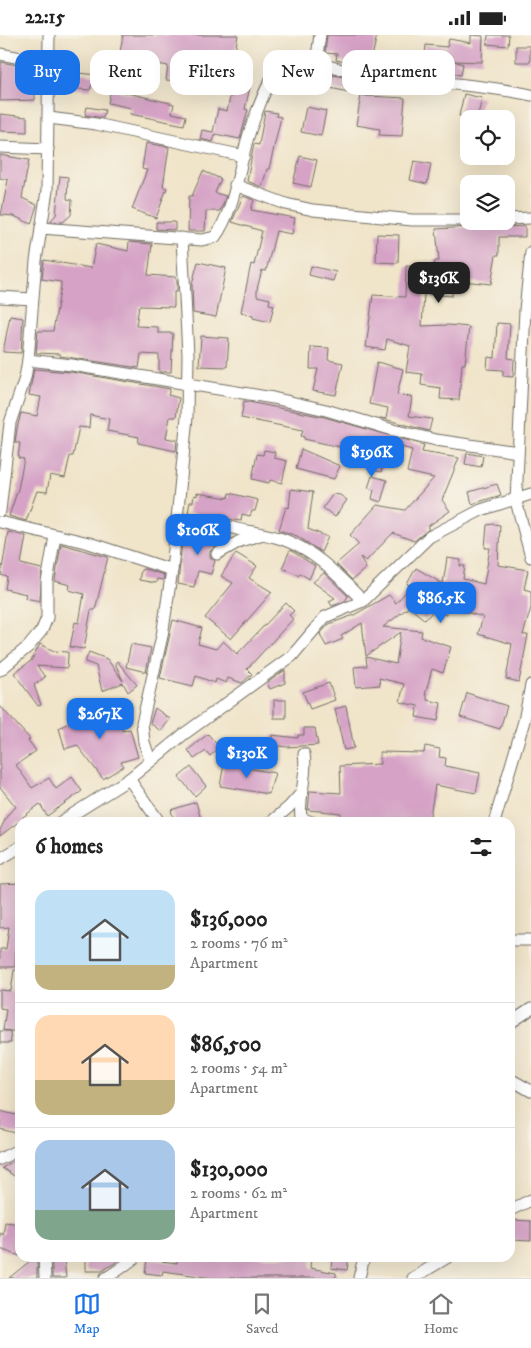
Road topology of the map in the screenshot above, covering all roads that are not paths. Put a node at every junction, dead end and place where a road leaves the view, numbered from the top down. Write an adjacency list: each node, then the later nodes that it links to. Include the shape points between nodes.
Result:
1 (49, 35): 3 (street)
2 (320, 35): 4 (street)
3 (48, 50)
4 (318, 50)
5 (0, 54): 6 (street)
6 (15, 57)
7 (332, 67): 10 (street, via 418,82)
8 (49, 95): 11 (street)
9 (265, 95): 14 (street, via 251,126)
10 (531, 95)
11 (49, 118): 13 (street); 14 (street, via 96,124)
12 (0, 147): 13 (street)
13 (48, 149): 19 (street, via 47,191)
14 (244, 156): 15 (street)
15 (235, 185): 18 (street, via 286,204 313,210 412,220); 20 (street, via 224,222 215,237 202,240)
16 (531, 218): 17 (street)
17 (515, 219)
18 (460, 220)
19 (41, 228): 20 (street); 23 (street)
20 (182, 238): 25 (street)
21 (531, 252): 26 (street, via 524,310)
22 (0, 297): 23 (street)
23 (32, 299): 24 (street)
24 (28, 360): 25 (street); 29 (street, via 10,423)
25 (188, 386): 26 (street, via 300,404 436,440); 31 (street)
26 (518, 452): 28 (street)
27 (531, 494): 28 (street)
28 (516, 501): 35 (street); 37 (street, via 481,510 429,537)
29 (0, 511)
30 (0, 522): 33 (street)
31 (176, 522): 32 (street, via 198,521); 36 (street)
32 (264, 534): 34 (street, via 240,541); 37 (street, via 310,552)
33 (55, 536): 36 (street, via 89,543); 38 (street, via 47,582 47,618 29,646)
34 (217, 554)
35 (531, 557)
36 (172, 570): 41 (street, via 159,654 142,723)
37 (363, 601): 41 (street, via 326,617 292,656)
38 (0, 670)
39 (531, 685): 48 (street, via 524,721)
40 (304, 754): 43 (street)
41 (150, 760): 42 (street)
42 (129, 779): 44 (street); 45 (street)
43 (304, 789): 46 (street); 47 (street)
44 (69, 817)
45 (156, 817)
46 (278, 817)
47 (301, 817)
48 (496, 817)
49 (15, 850): 50 (street)
50 (0, 859)
51 (515, 940): 52 (street)
52 (531, 940)
53 (531, 1009): 54 (street)
54 (515, 1020)
55 (515, 1082): 56 (street)
56 (531, 1091)
57 (15, 1152): 58 (street)
58 (0, 1159)
59 (531, 1199): 60 (street)
60 (515, 1207)
61 (44, 1262): 65 (street)
62 (129, 1262): 66 (street)
63 (363, 1262): 67 (street)
64 (440, 1262): 68 (street)
65 (46, 1278)
66 (105, 1278)
67 (360, 1278)
68 (413, 1278)

